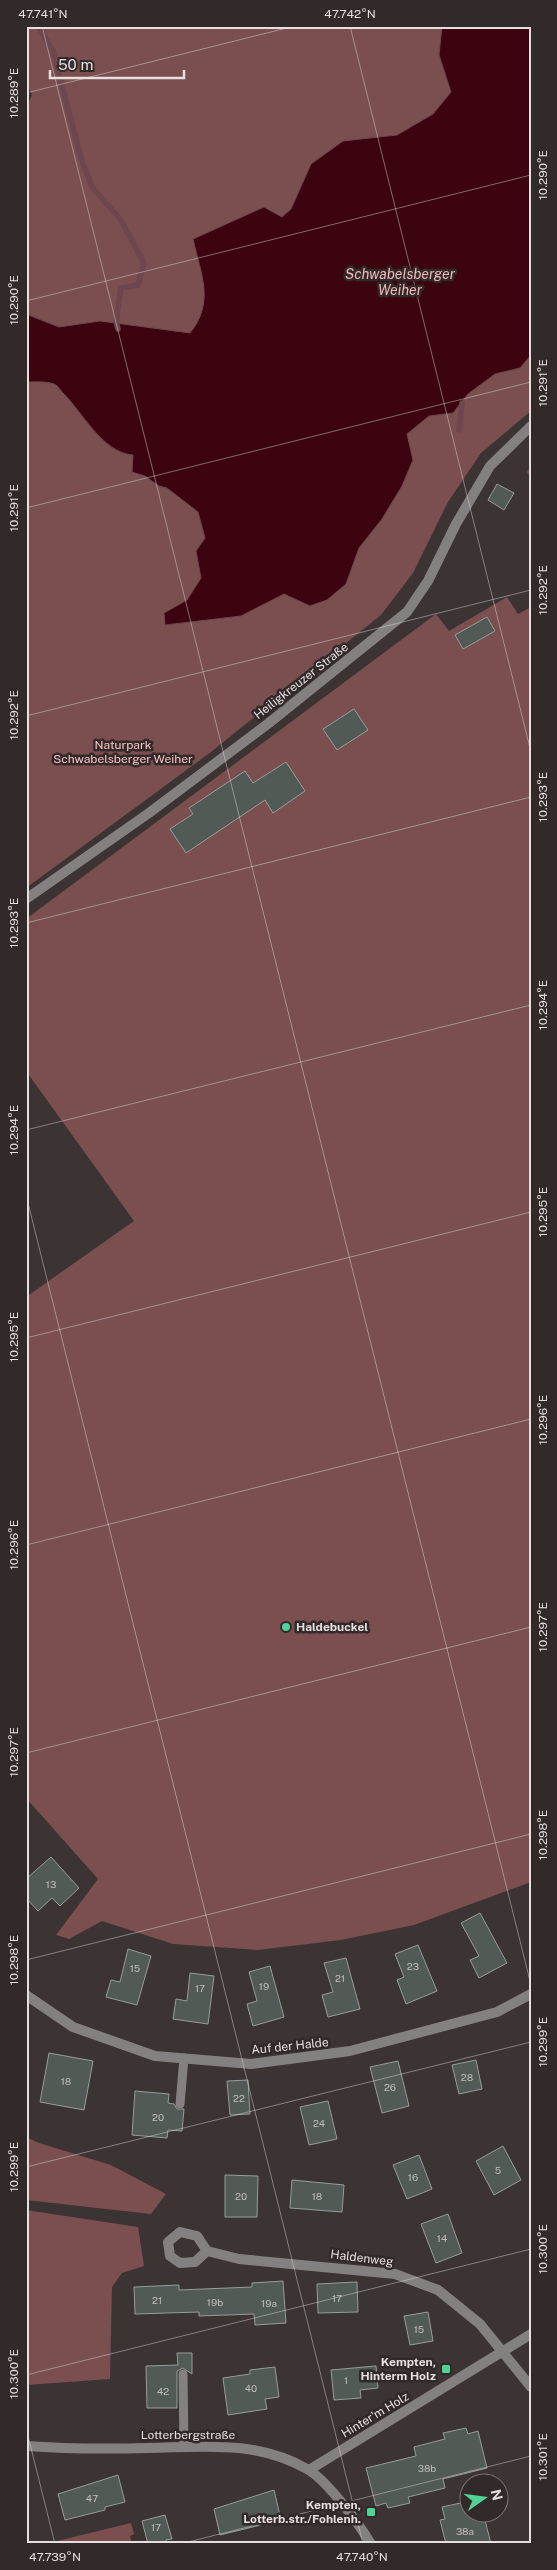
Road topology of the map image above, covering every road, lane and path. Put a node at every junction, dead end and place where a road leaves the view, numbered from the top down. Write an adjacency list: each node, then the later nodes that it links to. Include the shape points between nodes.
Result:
1 (531, 426): 2 (street, Heiligkreuzer Straße, via 490,466 428,581 407,612 269,723)
2 (26, 899)
3 (531, 1994): 5 (street, Auf der Halde, via 498,2012 350,2051 251,2064)
4 (26, 1995): 5 (street, Auf der Halde, via 73,2027 155,2056)
5 (184, 2058): 6 (lane)
6 (180, 2104)
7 (207, 2251): 9 (street, Haldenweg, via 239,2259 394,2274 438,2290 480,2324)
8 (531, 2334): 9 (street, Hinter'm Holz)
9 (502, 2352): 11 (street, Haldenweg); 14 (street, Hinter'm Holz)
10 (183, 2374): 13 (lane)
11 (531, 2387)
12 (26, 2446): 13 (street, Lotterbergstraße, via 86,2449)
13 (184, 2447): 14 (street, Lotterbergstraße, via 235,2446 272,2453)
14 (309, 2470): 15 (street, Lotterbergstraße, via 356,2519)
15 (371, 2544)

